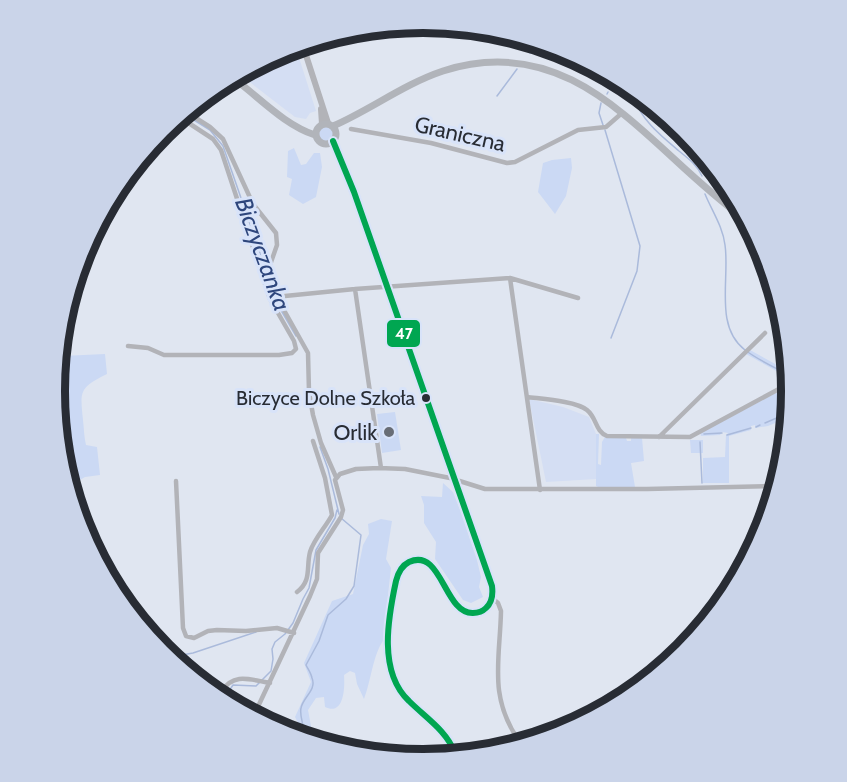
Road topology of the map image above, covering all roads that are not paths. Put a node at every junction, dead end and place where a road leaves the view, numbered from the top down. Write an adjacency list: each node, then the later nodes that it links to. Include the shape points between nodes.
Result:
1 (305, 53): 6 (main road, via 320,96)
2 (240, 84): 6 (main road, via 301,128)
3 (622, 113): 6 (main road, via 565,75 530,64 490,62 427,77 355,117); 7 (street, Graniczna, via 606,127 578,130 507,163 431,143); 9 (main road)
4 (194, 117): 13 (street, via 223,139 253,204 276,233 270,270)
5 (187, 122): 15 (street, via 213,139 221,150)
6 (325, 128): 8 (main road); 8 (main road, via 318,141)
7 (351, 129)
8 (331, 142): 11 (main road)
9 (732, 209)
10 (510, 278): 11 (street); 14 (street); 19 (street)
11 (387, 287): 12 (street); 24 (main road)
12 (355, 289): 13 (street); 22 (street)
13 (277, 296): 15 (street); 23 (street, via 308,353 313,415)
14 (578, 298)
15 (270, 299): 17 (street, via 294,341 296,349 292,353 164,355)
16 (765, 333): 20 (street)
17 (128, 346)
18 (782, 387): 20 (street, via 690,437)
19 (527, 397): 20 (street, via 581,407 607,436); 27 (street)
20 (659, 437)
21 (313, 441): 23 (street)
22 (381, 468): 23 (street, via 356,469); 24 (street)
23 (331, 477): 28 (street, via 332,515); 29 (street, via 343,510)
24 (455, 479): 27 (street, via 482,489); 31 (main road, via 490,578)
25 (176, 481): 32 (street, via 186,636 194,638 218,630 277,628)
26 (768, 486): 27 (street)
27 (540, 490)
28 (310, 553): 29 (street); 30 (street, via 307,580)
29 (318, 553): 32 (street, via 317,579)
30 (297, 592)
31 (492, 598): 36 (street, via 501,611 496,670 499,699); 37 (main road, via 482,611 473,613 454,602 425,562 405,565 398,573 388,652 392,676 405,698 440,728)
32 (292, 632): 33 (street)
33 (264, 682): 34 (street, via 233,680); 35 (street)
34 (224, 689)
35 (257, 708)
36 (516, 737)
37 (452, 748)

